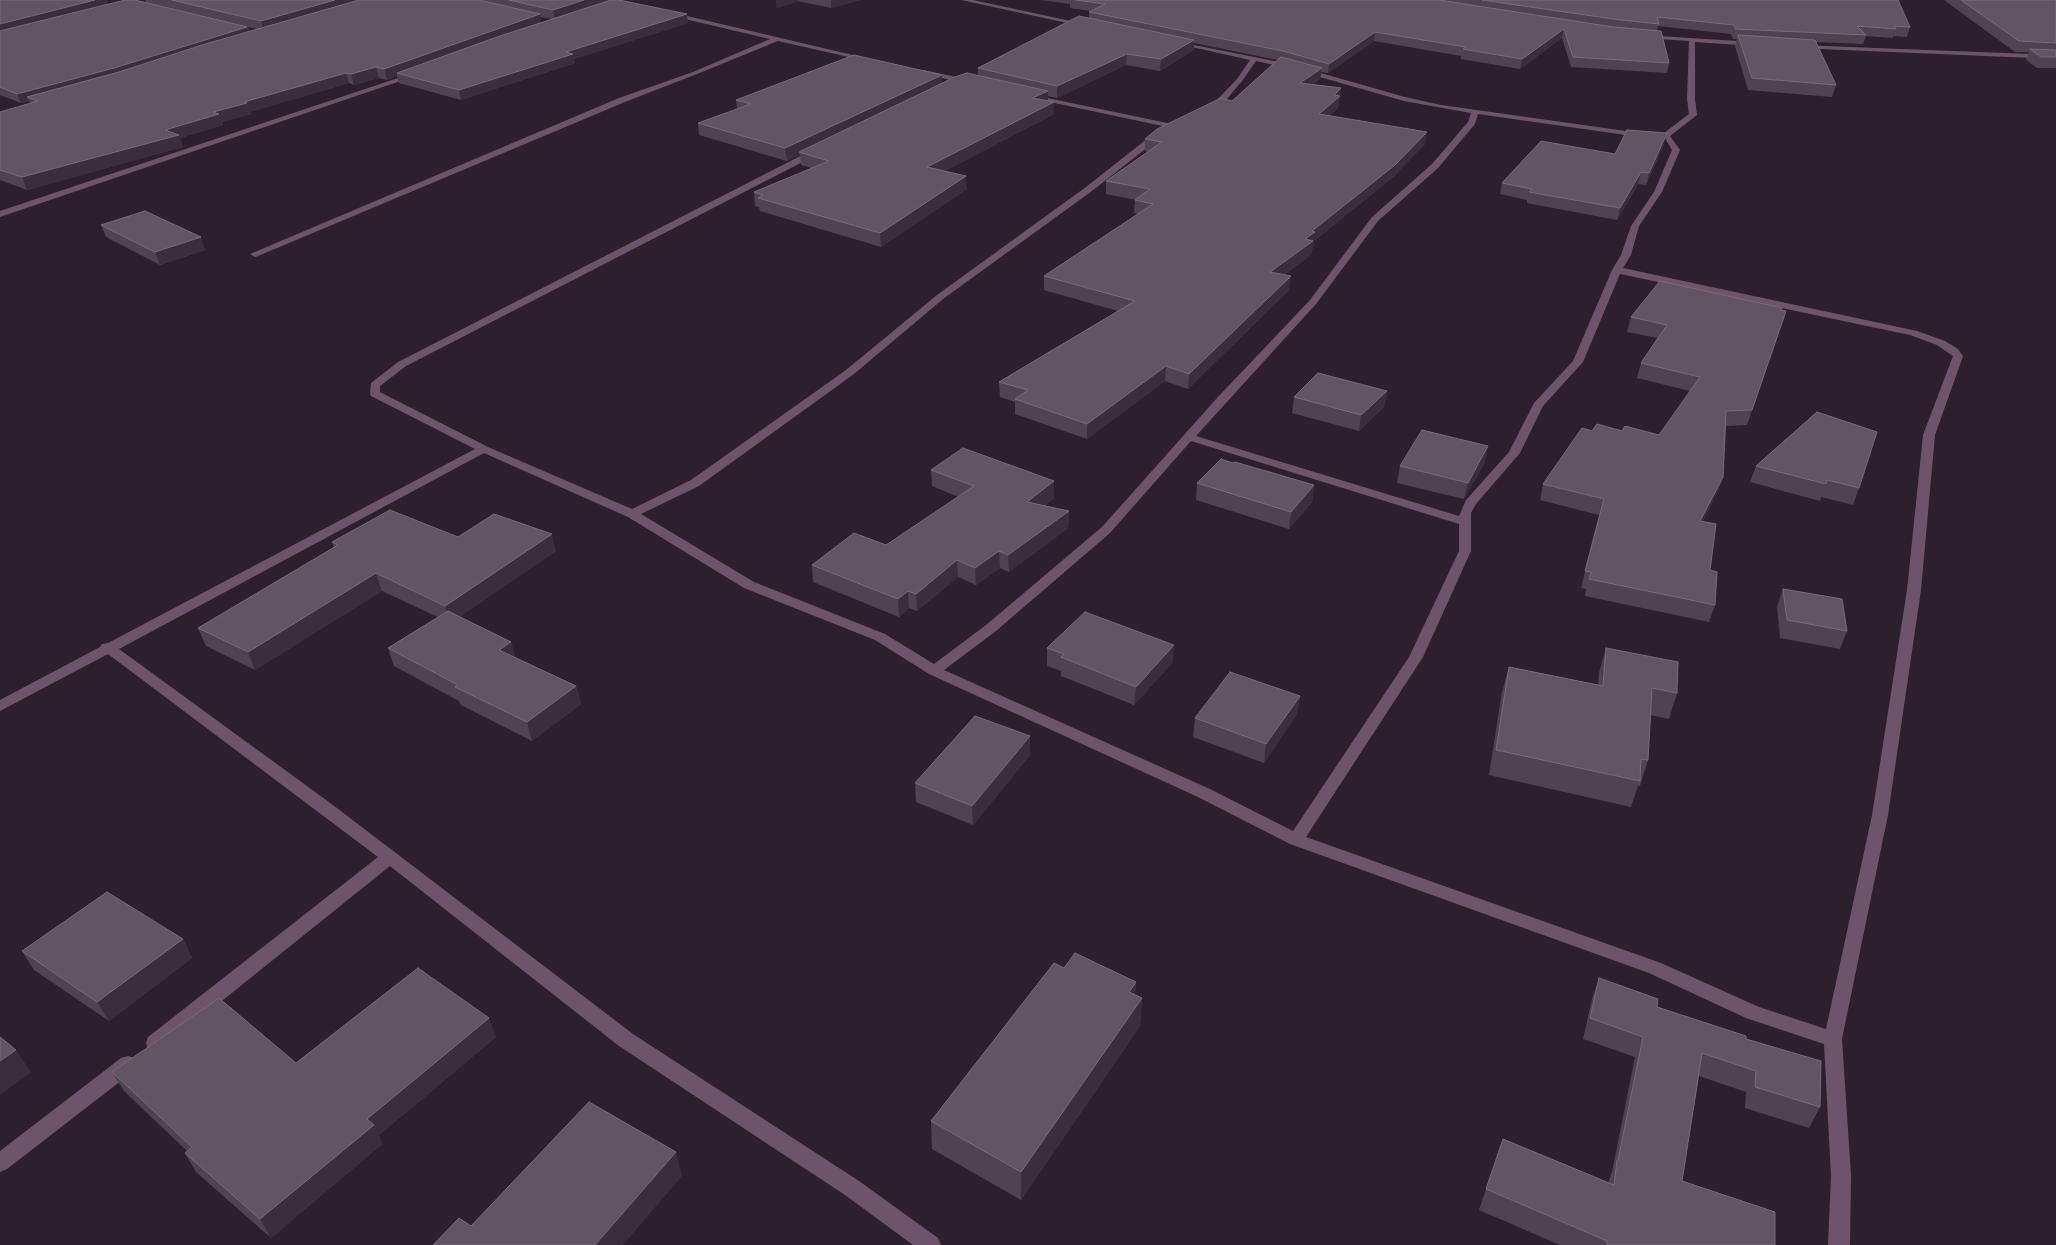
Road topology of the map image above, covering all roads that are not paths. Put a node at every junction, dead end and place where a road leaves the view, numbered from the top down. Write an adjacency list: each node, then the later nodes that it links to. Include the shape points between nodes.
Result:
1 (964, 0): 3 (street)
2 (659, 12): 5 (street)
3 (1096, 27)
4 (1640, 35): 7 (street)
5 (778, 38): 12 (street); 24 (street)
6 (1166, 40): 11 (street)
7 (1692, 40): 8 (street); 21 (street, via 1693,115)
8 (1758, 44)
9 (1787, 46): 10 (street)
10 (2056, 57)
11 (1254, 58): 19 (street, via 1240,80 1218,104); 20 (street, via 1404,99)
12 (881, 62)
13 (918, 71): 15 (street)
14 (422, 72): 23 (street)
15 (961, 80): 16 (street); 17 (street)
16 (980, 85)
17 (946, 88)
18 (1027, 96): 28 (street, via 1176,124 1152,138 1089,189 940,297 850,372 695,483)
19 (1203, 111)
20 (1475, 112): 21 (street, via 1632,134); 26 (street, via 1472,122 1435,166 1375,219 1313,302)
21 (1666, 135): 25 (street, via 1676,150 1658,192 1635,226)
22 (830, 144): 27 (street, via 402,364 375,385 375,394)
23 (0, 214)
24 (255, 254)
25 (1618, 270): 29 (street, via 1578,362 1538,405 1514,453 1470,503 1465,513); 35 (street, via 1913,333 1941,343 1958,356 1930,435 1914,590 1880,815)
26 (1188, 437): 29 (street); 31 (street, via 1106,530 991,628)
27 (484, 449): 28 (street); 30 (street)
28 (632, 514): 31 (street, via 749,585 880,637)
29 (1466, 522): 33 (street, via 1465,551 1416,657)
30 (107, 647): 32 (street); 34 (street)
31 (934, 671): 33 (street, via 1204,793)
32 (0, 706)
33 (1296, 840): 35 (street, via 1655,968 1753,1013)
34 (390, 857): 36 (street, via 256,965); 37 (street, via 626,1040 852,1188)
35 (1832, 1039): 38 (street, via 1841,1176)
36 (0, 1162)
37 (930, 1245)
38 (1839, 1245)

